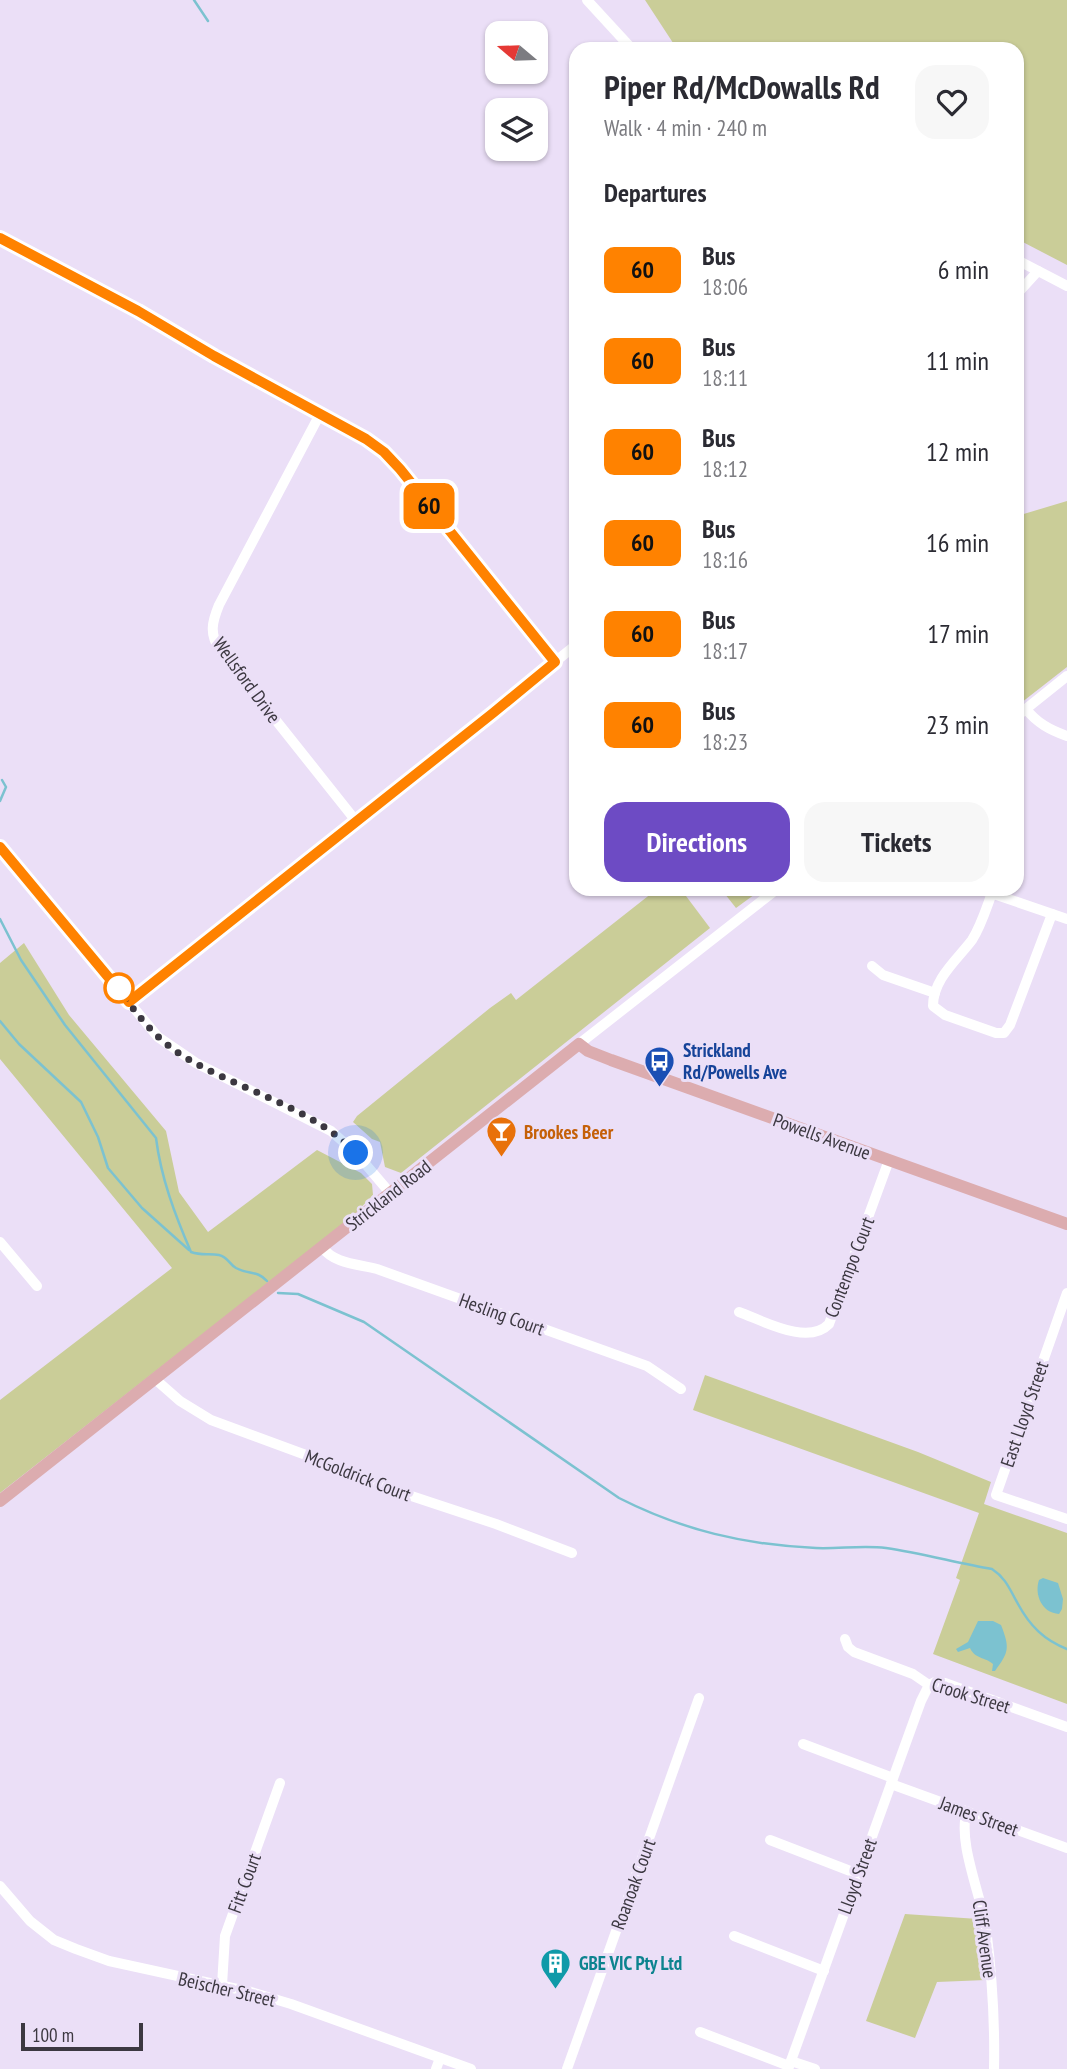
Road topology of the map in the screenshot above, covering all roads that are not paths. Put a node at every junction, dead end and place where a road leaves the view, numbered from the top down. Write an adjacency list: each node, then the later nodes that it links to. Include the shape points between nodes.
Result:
1 (587, 0): 2 (street)
2 (626, 42)
3 (0, 239): 8 (street)
4 (1024, 264): 5 (street)
5 (1038, 271): 6 (street); 7 (street)
6 (1024, 286)
7 (1067, 286)
8 (320, 414): 10 (street, via 366,439 393,461); 14 (street, Wellsford Drive, via 219,605 212,635)
9 (569, 651): 10 (street)
10 (555, 662): 14 (street)
11 (1067, 676): 12 (street)
12 (1026, 709): 13 (street, via 1045,727)
13 (1067, 736)
14 (356, 821): 23 (street)
15 (0, 847): 23 (street)
16 (768, 896): 24 (street, Strickland Road)
17 (991, 896): 22 (street, via 978,929)
18 (998, 896): 19 (street)
19 (1052, 914): 20 (street); 22 (street, via 1004,1033 939,1012 933,1006)
20 (1067, 919)
21 (872, 966): 22 (street, via 883,975)
22 (935, 993)
23 (129, 1002): 26 (street, via 150,1029 176,1051 331,1131)
24 (579, 1044): 25 (main road, Powells Avenue, via 611,1060); 26 (main road, Strickland Road)
25 (889, 1160): 27 (main road, Powells Avenue); 32 (street, Contempo Court, via 834,1313 824,1329 802,1334)
26 (390, 1193): 29 (main road, Strickland Road)
27 (1067, 1224)
28 (0, 1241): 30 (street)
29 (322, 1248): 33 (main road, Strickland Road); 34 (street, Hesling Court, via 331,1258 377,1269 647,1366)
30 (37, 1286)
31 (1067, 1293): 36 (street, East Lloyd Street, via 996,1495)
32 (739, 1312)
33 (155, 1379): 35 (main road, Strickland Road); 37 (street, McGoldrick Court, via 211,1420 363,1480)
34 (681, 1389)
35 (0, 1500)
36 (1067, 1519)
37 (572, 1553)
38 (845, 1639): 39 (street, Crook Street, via 855,1652 913,1674)
39 (929, 1685): 41 (street, Crook Street, via 948,1684); 43 (street, Lloyd Street)
40 (699, 1698): 58 (street, Roanoak Court)
41 (1067, 1727)
42 (803, 1744): 43 (street, James Street)
43 (892, 1781): 45 (street, James Street); 48 (street, Lloyd Street)
44 (280, 1783): 52 (street, Fitt Court, via 225,1936)
45 (967, 1811): 47 (street, James Street); 60 (street, Cliff Avenue, via 964,1834 990,1957)
46 (770, 1840): 48 (street)
47 (1067, 1848)
48 (858, 1874): 51 (street, Lloyd Street)
49 (0, 1886): 52 (street, Beischer Street, via 30,1921 54,1940 109,1961)
50 (734, 1936): 51 (street)
51 (824, 1970): 55 (street, Lloyd Street)
52 (222, 1985): 54 (street, Beischer Street, via 290,2004)
53 (700, 2032): 55 (street)
54 (440, 2058): 56 (street); 57 (street, Beischer Street)
55 (789, 2065): 59 (street)
56 (436, 2069)
57 (471, 2069)
58 (567, 2069)
59 (815, 2069)
60 (994, 2069)

